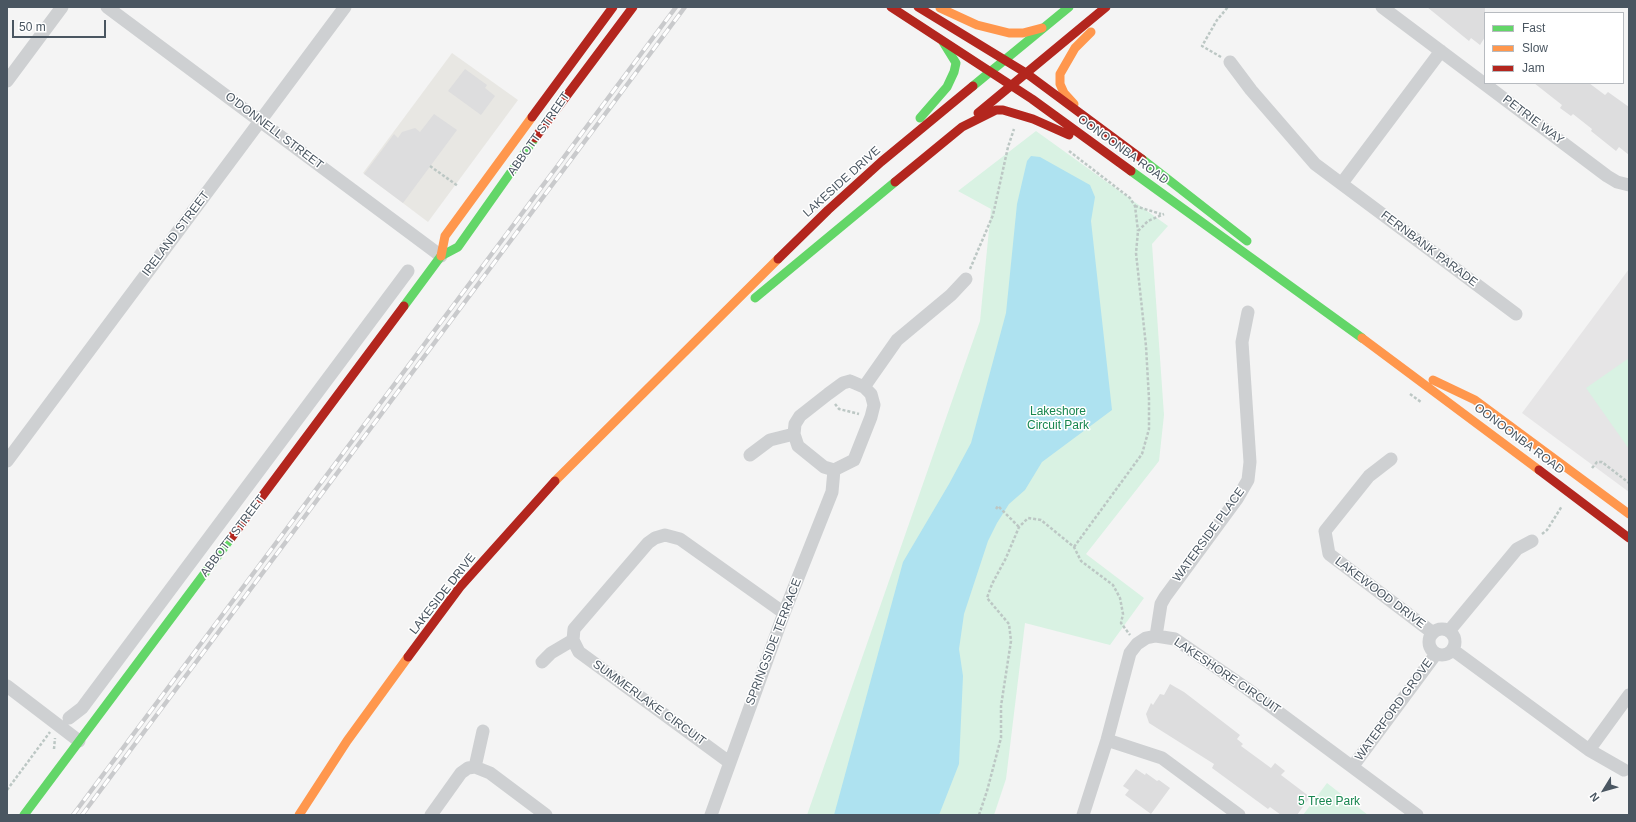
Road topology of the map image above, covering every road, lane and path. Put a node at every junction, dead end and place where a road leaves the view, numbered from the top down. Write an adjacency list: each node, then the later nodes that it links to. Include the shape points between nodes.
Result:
1 (62, 7): 21 (street)
2 (107, 7): 26 (street, O'DONNELL STREET)
3 (345, 7): 26 (street, IRELAND STREET)
4 (613, 7): 41 (street, ABBOTT STREET, via 445,236)
5 (633, 7): 41 (street, ABBOTT STREET, via 544,125 458,247)
6 (890, 7): 15 (street, OONOONBA ROAD)
7 (918, 7): 17 (street, OONOONBA ROAD)
8 (938, 7): 14 (street, via 977,25 1010,33 1023,33)
9 (1069, 7): 14 (street, LAKESIDE DRIVE)
10 (1106, 7): 20 (street)
11 (1114, 7): 25 (street, via 1076,48 1060,74 1060,84 1064,93)
12 (1228, 7): 18 (path, via 1202,46)
13 (1382, 7): 16 (street, PETRIE WAY)
14 (1045, 27): 17 (street, LAKESIDE DRIVE)
15 (939, 37): 19 (street, OONOONBA ROAD); 30 (street, via 956,63 954,72 946,87)
16 (1440, 51): 23 (street, PETRIE WAY); 33 (street)
17 (1004, 60): 19 (street, LAKESIDE DRIVE); 20 (street, OONOONBA ROAD)
18 (1230, 62): 33 (street, FERNBANK PARADE, via 1315,164)
19 (991, 70): 24 (street, OONOONBA ROAD); 30 (street, LAKESIDE DRIVE)
20 (1026, 74): 24 (street); 25 (street, OONOONBA ROAD)
21 (7, 81)
22 (1484, 84): 34 (street, PETRIE WAY, via 1607,176)
23 (1484, 84)
24 (1012, 85): 28 (street); 32 (street, OONOONBA ROAD)
25 (1082, 114): 40 (street, OONOONBA ROAD, via 1184,190)
26 (260, 120): 41 (street, O'DONNELL STREET); 64 (street, IRELAND STREET)
27 (1017, 122): 44 (path, via 1008,147 993,215)
28 (962, 127): 32 (street, via 996,110 1003,110 1033,119 1066,134); 46 (street)
29 (1062, 146): 36 (path, via 1130,198)
30 (881, 162): 55 (street, LAKESIDE DRIVE, via 828,210)
31 (430, 166): 35 (path)
32 (1125, 166): 51 (street, OONOONBA ROAD)
33 (1342, 183): 50 (street, FERNBANK PARADE)
34 (1629, 185)
35 (458, 186)
36 (1135, 206): 37 (path); 39 (path)
37 (1161, 214): 38 (path); 39 (path, via 1148,221)
38 (1167, 214)
39 (1138, 231): 77 (path, via 1136,253 1146,346 1149,429 1142,454)
40 (1256, 248)
41 (441, 256): 47 (street, ABBOTT STREET)
42 (1273, 262): 51 (street, OONOONBA ROAD)
43 (408, 271): 45 (street, ABBOTT STREET)
44 (966, 279): 54 (street, via 897,340)
45 (387, 300): 47 (street); 53 (street, ABBOTT STREET)
46 (749, 303)
47 (402, 310): 57 (street, ABBOTT STREET)
48 (1248, 312): 82 (street, WATERSIDE PLACE, via 1242,342 1250,462 1248,480 1237,499 1165,597 1161,604)
49 (737, 313): 55 (street, LAKESIDE DRIVE)
50 (1516, 314)
51 (1337, 319): 52 (street, OONOONBA ROAD)
52 (1394, 361): 72 (street, OONOONBA ROAD, via 1476,400); 74 (street, OONOONBA ROAD)
53 (327, 380): 57 (street); 65 (street, ABBOTT STREET)
54 (864, 387): 58 (street, via 856,383 843,383); 60 (street, via 871,394 874,405)
55 (646, 390): 103 (street, LAKESIDE DRIVE, via 551,485 460,587 347,741)
56 (1405, 390): 59 (path)
57 (341, 391): 68 (street, ABBOTT STREET)
58 (828, 394): 60 (path, via 839,408); 61 (street, via 800,416 795,424)
59 (1427, 406)
60 (872, 417): 67 (street, via 854,460)
61 (794, 434): 62 (street, via 770,440); 67 (street, via 798,446 824,467)
62 (750, 455)
63 (1391, 460): 81 (street, LAKEWOOD DRIVE, via 1368,476 1325,531 1329,554)
64 (7, 461)
65 (263, 466): 68 (street); 76 (street, ABBOTT STREET)
66 (1591, 469): 69 (path, via 1597,462 1602,462)
67 (834, 470): 79 (street, SPRINGSIDE TERRACE, via 832,492)
68 (277, 476): 78 (street, ABBOTT STREET)
69 (1629, 483)
70 (1563, 504): 75 (path, via 1546,530)
71 (996, 509): 73 (path, via 998,506)
72 (1629, 514)
73 (1019, 527): 77 (path, via 1028,518 1041,520); 108 (path, via 987,598 1008,624 1011,641 1000,706 1001,738)
74 (1629, 538)
75 (1532, 541): 80 (street, via 1516,549)
76 (205, 544): 78 (street); 89 (street, ABBOTT STREET)
77 (1074, 547): 84 (path, via 1082,561 1107,579 1117,590 1122,609 1121,623)
78 (219, 554): 91 (street, ABBOTT STREET)
79 (784, 613): 83 (street, via 680,539 665,535 648,543 574,630); 98 (street, SPRINGSIDE TERRACE)
80 (1449, 631): 81 (street, via 1440,629); 85 (street, via 1456,642)
81 (1433, 633): 86 (street, via 1429,641)
82 (1156, 636): 84 (street, via 1146,638); 99 (street, LAKESHORE CIRCUIT, via 1175,639)
83 (573, 640): 87 (street, via 551,653); 98 (street, SUMMERLAKE CIRCUIT, via 579,652)
84 (1137, 644): 95 (street, via 1126,663)
85 (1453, 650): 86 (street, via 1446,655); 97 (street)
86 (1436, 654): 99 (street, WATERFORD GROVE)
87 (542, 662)
88 (7, 686): 96 (street)
89 (94, 691): 91 (street); 92 (street, ABBOTT STREET, via 82,708)
90 (1629, 695): 97 (street)
91 (109, 701): 96 (street, ABBOTT STREET)
92 (70, 718)
93 (51, 731): 102 (path)
94 (483, 732): 100 (street)
95 (1107, 740): 109 (street); 110 (street, via 1162,758)
96 (79, 741): 104 (street, ABBOTT STREET)
97 (1588, 750): 101 (street)
98 (729, 762): 107 (street, SPRINGSIDE TERRACE)
99 (1353, 766): 111 (street, LAKESHORE CIRCUIT)
100 (476, 767): 105 (street, via 460,773); 106 (street, via 490,773)
101 (1624, 770)
102 (7, 790)
103 (301, 813)
104 (24, 815)
105 (431, 815)
106 (546, 815)
107 (711, 815)
108 (979, 815)
109 (1083, 815)
110 (1239, 815)
111 (1417, 815)

